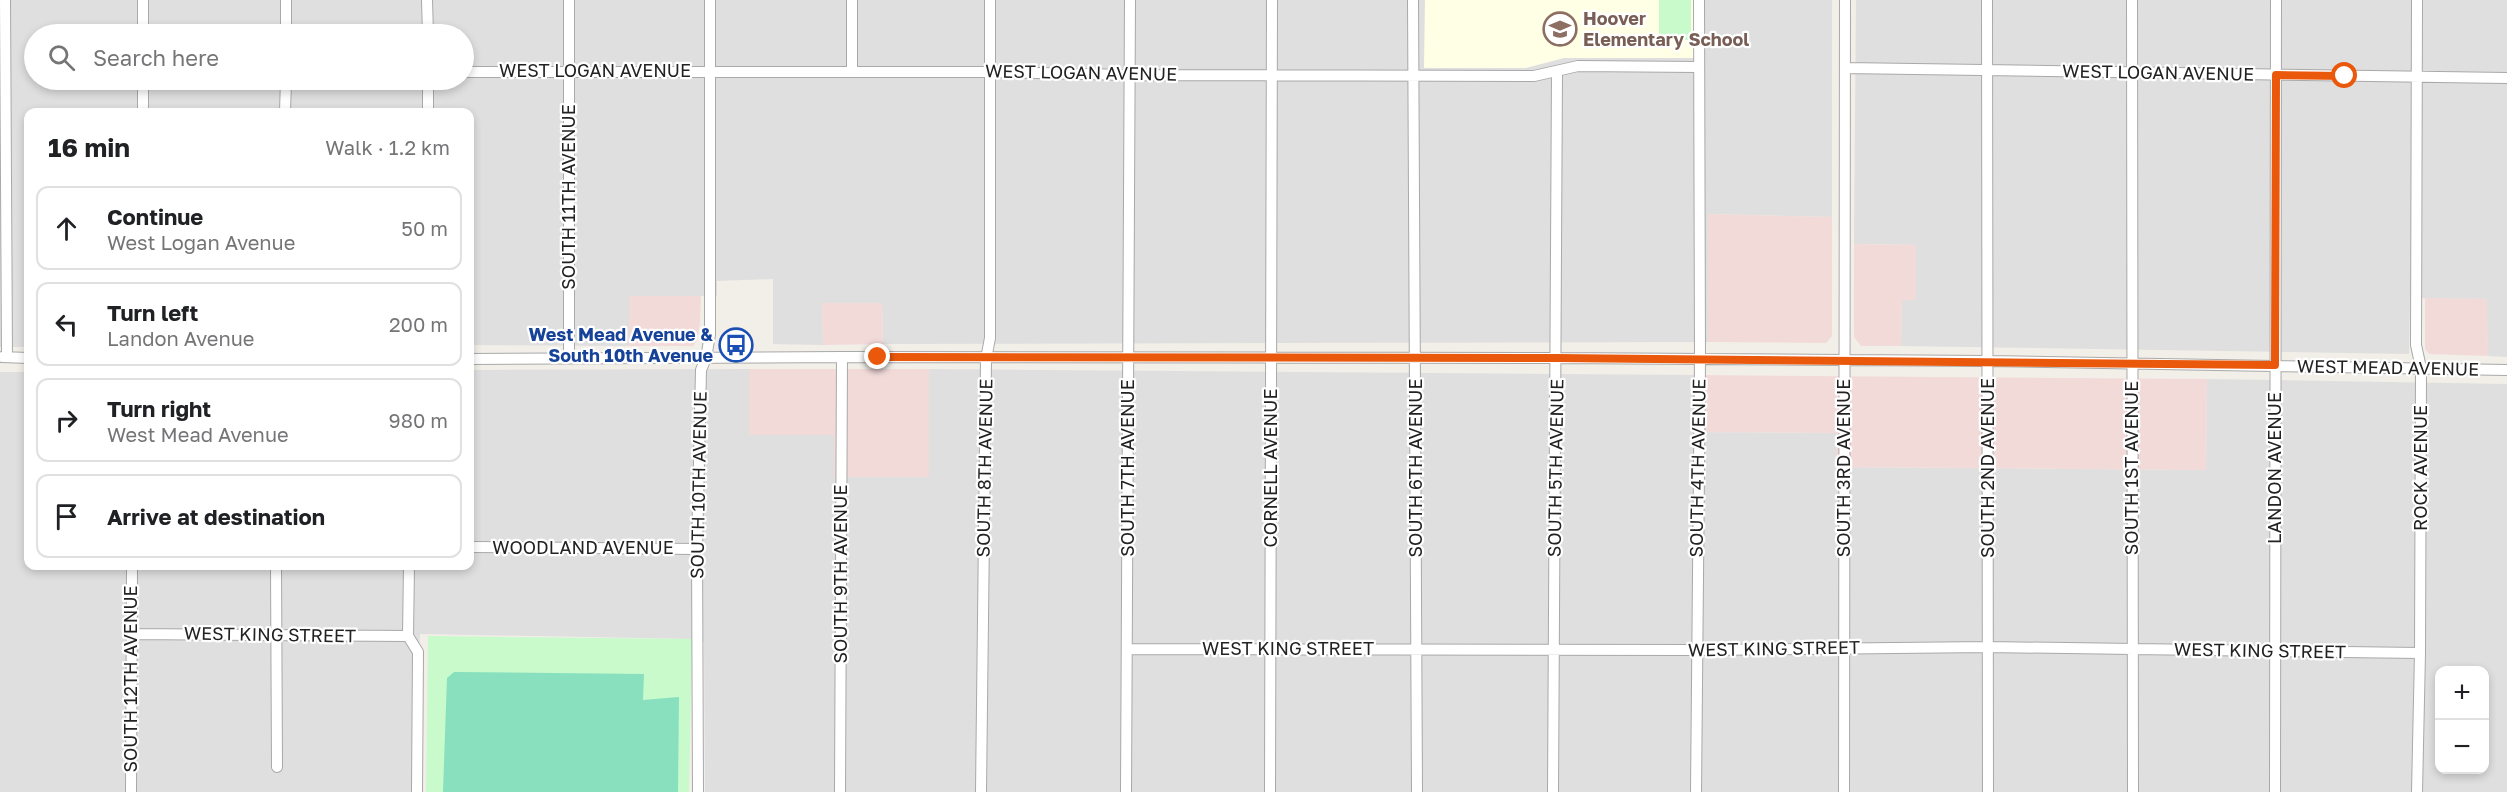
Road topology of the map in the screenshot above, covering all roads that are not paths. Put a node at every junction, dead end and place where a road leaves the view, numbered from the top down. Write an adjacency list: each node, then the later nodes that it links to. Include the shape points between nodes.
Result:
1 (5, 0): 43 (street)
2 (143, 0): 18 (street)
3 (286, 0): 19 (street)
4 (427, 0): 20 (street)
5 (569, 0): 27 (street, SOUTH 11TH AVENUE)
6 (710, 0): 24 (street, SOUTH 10TH AVENUE)
7 (852, 0): 28 (street)
8 (990, 0): 29 (street, SOUTH 8TH AVENUE)
9 (1130, 0): 31 (street, SOUTH 7TH AVENUE)
10 (1272, 0): 32 (street, CORNELL AVENUE)
11 (1413, 0): 34 (street, SOUTH 6TH AVENUE)
12 (1699, 0): 21 (street, SOUTH 4TH AVENUE)
13 (1845, 0): 22 (street, SOUTH 3RD AVENUE)
14 (1988, 0): 23 (street, SOUTH 2ND AVENUE)
15 (2132, 0): 30 (street, SOUTH 1ST AVENUE)
16 (2276, 0): 33 (street, LANDON AVENUE)
17 (2417, 0): 35 (street, ROCK AVENUE)
18 (143, 24)
19 (286, 24)
20 (428, 24)
21 (1698, 67): 25 (street, WEST LOGAN AVENUE, via 1578,66); 54 (street, SOUTH 4TH AVENUE)
22 (1845, 68): 23 (street, WEST LOGAN AVENUE); 55 (street, SOUTH 3RD AVENUE)
23 (1987, 70): 30 (street, WEST LOGAN AVENUE); 56 (street, SOUTH 2ND AVENUE)
24 (711, 71): 27 (street, WEST LOGAN AVENUE); 28 (street, WEST LOGAN AVENUE); 47 (street, SOUTH 10TH AVENUE, via 710,335)
25 (1557, 71): 34 (street, WEST LOGAN AVENUE, via 1534,76); 51 (street, SOUTH 5TH AVENUE)
26 (474, 72): 27 (street, WEST LOGAN AVENUE)
27 (569, 72): 46 (street, SOUTH 11TH AVENUE)
28 (852, 72): 29 (street, WEST LOGAN AVENUE)
29 (990, 72): 31 (street, WEST LOGAN AVENUE); 48 (street, SOUTH 8TH AVENUE, via 990,338)
30 (2132, 72): 33 (street, WEST LOGAN AVENUE); 57 (street, SOUTH 1ST AVENUE)
31 (1129, 75): 32 (street, WEST LOGAN AVENUE); 49 (street, SOUTH 7TH AVENUE)
32 (1272, 75): 34 (street, WEST LOGAN AVENUE); 53 (street, CORNELL AVENUE)
33 (2276, 75): 35 (street, WEST LOGAN AVENUE); 58 (street, LANDON AVENUE)
34 (1413, 76): 50 (street, SOUTH 6TH AVENUE)
35 (2416, 78): 36 (street, WEST LOGAN AVENUE); 59 (street, ROCK AVENUE, via 2416,345)
36 (2507, 78)
37 (143, 90): 40 (street)
38 (286, 90): 41 (street)
39 (428, 90): 42 (street)
40 (143, 108)
41 (285, 108)
42 (428, 108)
43 (3, 357): 45 (street)
44 (842, 357): 47 (street, WEST MEAD AVENUE); 48 (street, WEST MEAD AVENUE); 83 (street, SOUTH 9TH AVENUE)
45 (24, 358)
46 (568, 358): 47 (street, WEST MEAD AVENUE); 52 (street, WEST MEAD AVENUE)
47 (706, 358): 62 (street, SOUTH 10TH AVENUE, via 701,370)
48 (986, 358): 49 (street, WEST MEAD AVENUE); 84 (street, SOUTH 8TH AVENUE)
49 (1128, 358): 53 (street, WEST MEAD AVENUE); 72 (street, SOUTH 7TH AVENUE)
50 (1415, 358): 51 (street, WEST MEAD AVENUE); 53 (street, WEST MEAD AVENUE); 70 (street, SOUTH 6TH AVENUE)
51 (1557, 358): 54 (street, WEST MEAD AVENUE); 75 (street, SOUTH 5TH AVENUE)
52 (474, 359)
53 (1272, 359): 74 (street, CORNELL AVENUE)
54 (1700, 360): 55 (street, WEST MEAD AVENUE); 76 (street, SOUTH 4TH AVENUE)
55 (1845, 361): 56 (street, WEST MEAD AVENUE); 71 (street, SOUTH 3RD AVENUE)
56 (1988, 361): 57 (street, WEST MEAD AVENUE); 69 (street, SOUTH 2ND AVENUE)
57 (2132, 365): 58 (street, WEST MEAD AVENUE); 73 (street, SOUTH 1ST AVENUE)
58 (2275, 365): 59 (street, WEST MEAD AVENUE); 77 (street, LANDON AVENUE)
59 (2421, 368): 60 (street, WEST MEAD AVENUE); 78 (street, ROCK AVENUE)
60 (2507, 370)
61 (474, 547): 62 (street, WOODLAND AVENUE)
62 (697, 549): 82 (street, SOUTH 10TH AVENUE)
63 (132, 570): 66 (street, SOUTH 12TH AVENUE)
64 (276, 570): 67 (street)
65 (409, 570): 68 (street)
66 (132, 634): 67 (street, WEST KING STREET); 80 (street, SOUTH 12TH AVENUE)
67 (275, 636): 68 (street, WEST KING STREET); 79 (street)
68 (408, 636): 81 (street, via 418,652)
69 (1988, 647): 71 (street, WEST KING STREET); 73 (street, WEST KING STREET); 91 (street, SOUTH 2ND AVENUE)
70 (1417, 648): 74 (street, WEST KING STREET); 75 (street, WEST KING STREET); 87 (street, SOUTH 6TH AVENUE)
71 (1844, 648): 76 (street, WEST KING STREET); 90 (street, SOUTH 3RD AVENUE)
72 (1127, 649): 74 (street, WEST KING STREET); 85 (street, SOUTH 7TH AVENUE)
73 (2133, 649): 77 (street, WEST KING STREET); 92 (street, SOUTH 1ST AVENUE)
74 (1271, 650): 86 (street, CORNELL AVENUE)
75 (1553, 650): 76 (street, WEST KING STREET); 88 (street, SOUTH 5TH AVENUE)
76 (1696, 650): 89 (street, SOUTH 4TH AVENUE)
77 (2275, 651): 78 (street, WEST KING STREET); 93 (street, LANDON AVENUE)
78 (2420, 653): 94 (street, ROCK AVENUE)
79 (277, 767)
80 (131, 792)
81 (417, 792)
82 (698, 792)
83 (840, 792)
84 (981, 792)
85 (1126, 792)
86 (1270, 792)
87 (1417, 792)
88 (1553, 792)
89 (1696, 792)
90 (1844, 792)
91 (1988, 792)
92 (2133, 792)
93 (2275, 792)
94 (2417, 792)

